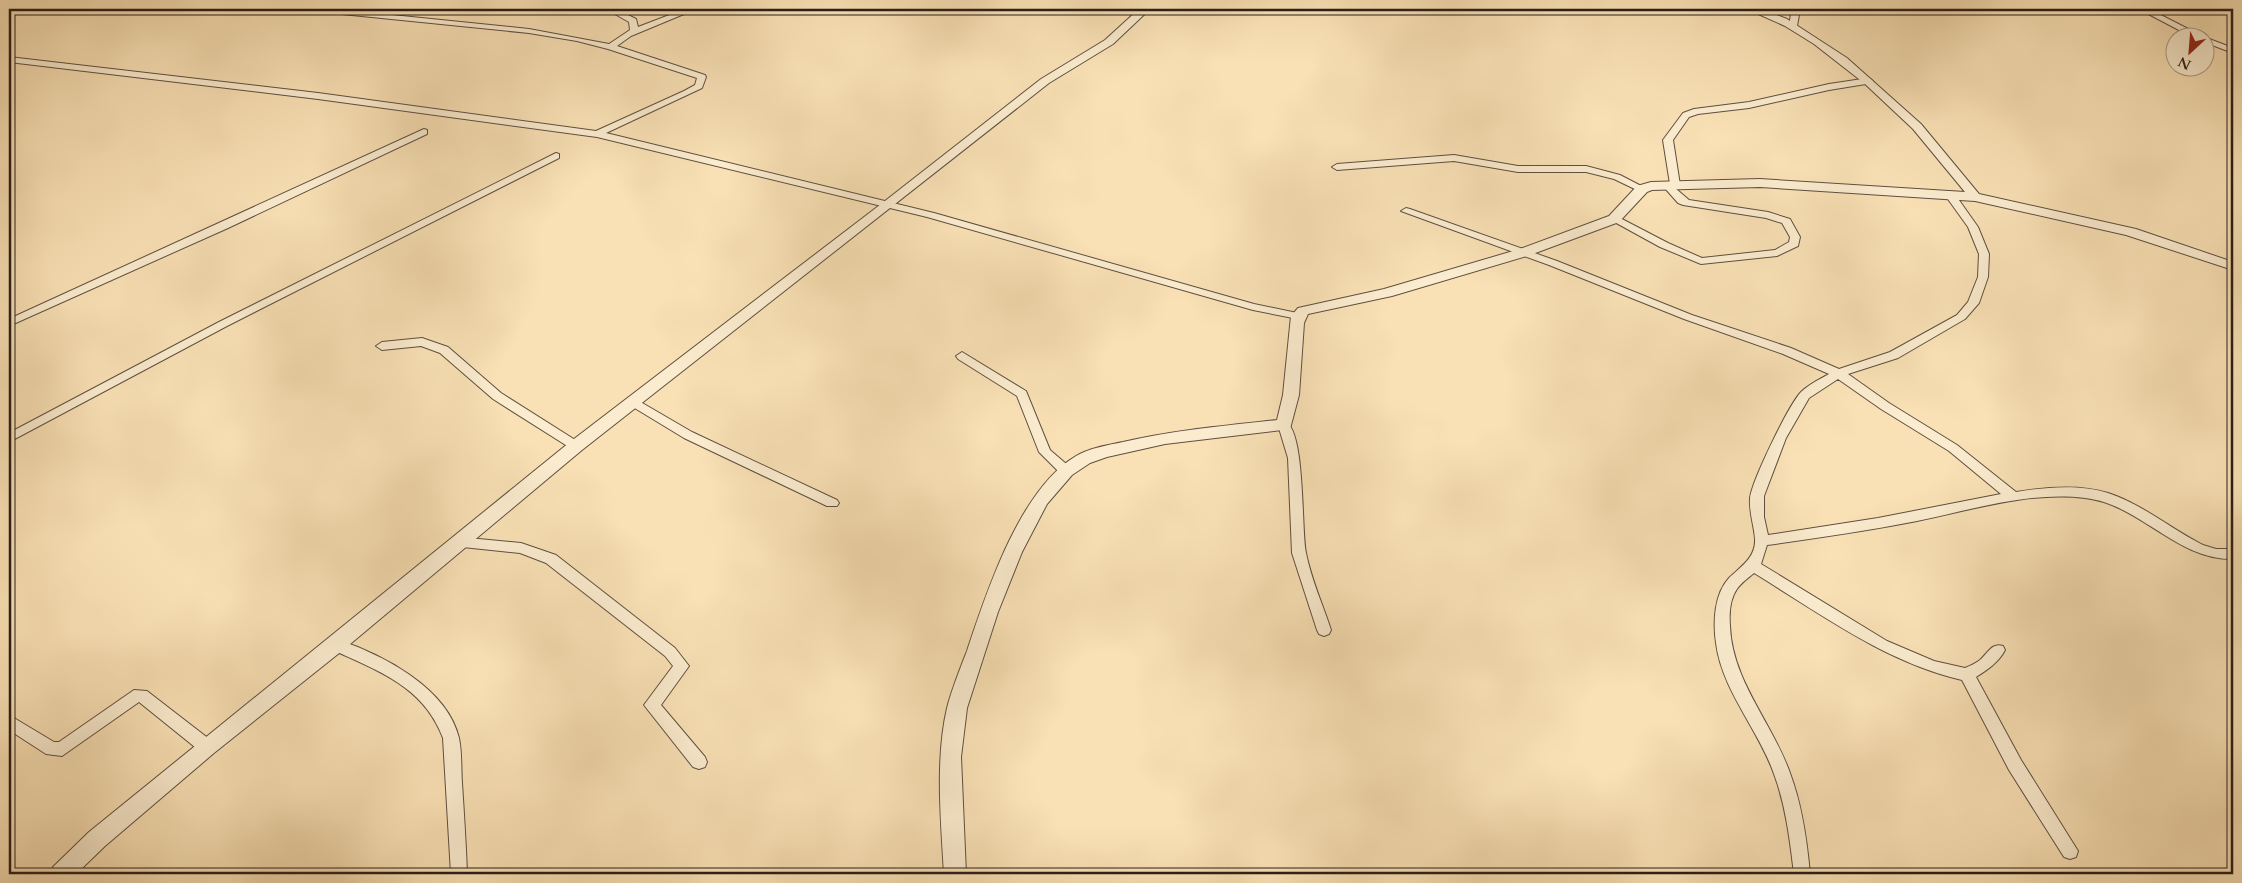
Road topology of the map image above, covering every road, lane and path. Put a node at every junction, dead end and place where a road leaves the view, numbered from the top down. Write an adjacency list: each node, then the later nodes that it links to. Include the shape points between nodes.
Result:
1 (312, 9): 10 (street)
2 (413, 9): 10 (street)
3 (610, 9): 13 (street, via 633,21)
4 (692, 9): 13 (street)
5 (1121, 9): 9 (street)
6 (1752, 9): 11 (street)
7 (1800, 9): 11 (street)
8 (2143, 9): 12 (street)
9 (1143, 10): 27 (street, via 1109,42 1045,81)
10 (414, 19): 15 (street, via 529,31)
11 (1793, 26): 18 (street)
12 (2182, 28)
13 (634, 32): 15 (street)
14 (2214, 42): 16 (street)
15 (611, 47): 20 (street, via 698,74 702,82 659,108)
16 (2233, 50)
17 (9, 60): 20 (street, via 318,96)
18 (1868, 81): 23 (street, via 1686,115 1668,140); 26 (street, via 1957,170)
19 (424, 132): 33 (street)
20 (597, 134): 27 (street)
21 (556, 156): 39 (street, via 223,324)
22 (1337, 167): 24 (street, via 1454,158 1518,169 1586,169 1617,177)
23 (1671, 186): 24 (street); 25 (street, via 1760,183); 29 (street, via 1687,203 1780,218 1792,228 1794,244 1777,252 1702,261)
24 (1642, 189): 29 (street)
25 (1950, 195): 26 (street); 36 (street, via 1973,227 1984,254 1983,277 1973,303 1961,317 1894,355)
26 (1975, 197): 31 (street, via 2131,232)
27 (890, 204): 32 (street, via 1253,307); 37 (street)
28 (1406, 211): 30 (street)
29 (1614, 219): 30 (street)
30 (1525, 252): 32 (street, via 1387,292 1303,311); 36 (street)
31 (2233, 266)
32 (1298, 316): 38 (street, via 1291,394)
33 (9, 323)
34 (382, 346): 40 (street, via 422,342 444,350 497,396)
35 (962, 356): 41 (street, via 1022,394 1046,452)
36 (1838, 373): 42 (street, via 1884,406 1953,448); 44 (street, via 1805,395 1780,438 1757,496)
37 (632, 401): 40 (street); 43 (street, via 688,435)
38 (1284, 425): 41 (street, via 1165,438 1104,452 1084,459); 48 (street, via 1294,458 1299,553)
39 (9, 438)
40 (576, 446): 45 (street)
41 (1066, 471): 58 (street, via 1041,500 1013,552 957,708 950,756)
42 (2014, 497): 44 (street); 46 (street, via 2099,495 2140,512 2185,543 2210,553)
43 (832, 504)
44 (1762, 541): 47 (street)
45 (458, 542): 49 (street); 54 (street, via 521,548 551,559 670,652 682,666 652,705)
46 (2233, 554)
47 (1753, 566): 51 (street, via 1882,645 1932,667); 59 (street, via 1733,583 1726,596 1722,616 1723,644 1732,674 1782,773 1798,835)
48 (1324, 630)
49 (336, 645): 53 (street); 57 (street, via 399,675 418,691 448,729)
50 (1998, 650): 51 (street, via 1984,665)
51 (1966, 675): 55 (street, via 2015,765)
52 (9, 722): 53 (street, via 52,749 62,749 134,696 142,696)
53 (207, 747): 56 (street, via 97,839)
54 (699, 762)
55 (2070, 851)
56 (61, 874)
57 (459, 874)
58 (955, 874)
59 (1802, 874)

